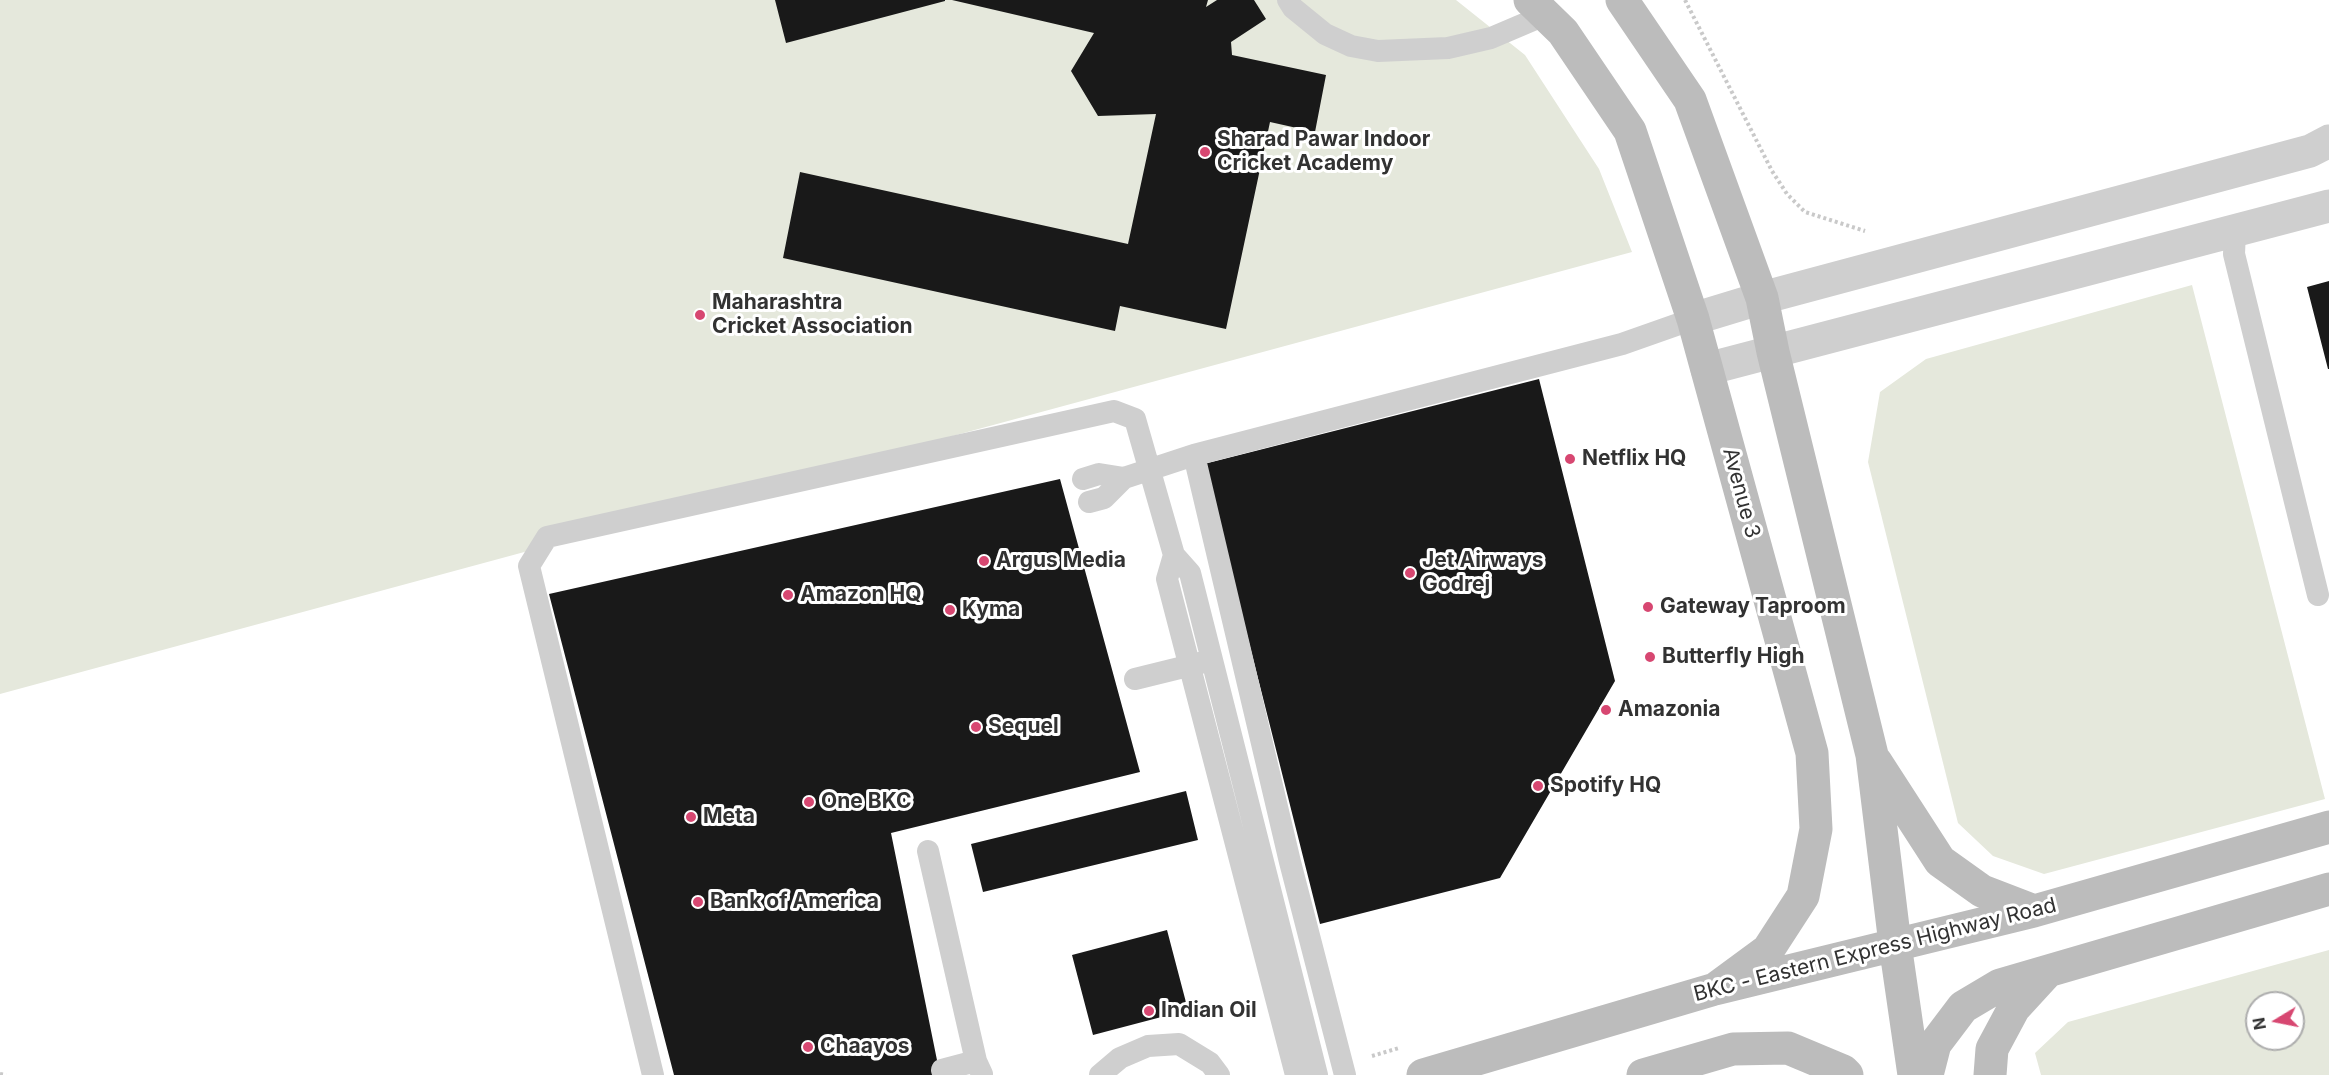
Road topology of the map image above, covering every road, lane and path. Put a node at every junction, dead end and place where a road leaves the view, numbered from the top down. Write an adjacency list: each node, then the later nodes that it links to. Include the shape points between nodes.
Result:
1 (1288, 0): 4 (lane, via 1325,34 1351,46 1378,51 1448,48 1491,38)
2 (1622, 0): 9 (street, via 1690,100)
3 (1685, 0): 8 (path, via 1787,194 1805,212)
4 (1538, 8): 10 (street, Avenue 3, via 1563,32 1630,131)
5 (2329, 141): 9 (street, via 2310,151)
6 (2329, 206): 7 (street)
7 (2235, 231): 11 (street); 18 (lane, via 2234,254)
8 (1874, 234)
9 (1762, 298): 10 (street); 11 (street)
10 (1693, 319): 12 (street, Avenue 3); 13 (lane, via 1622,344)
11 (1773, 352): 12 (street); 21 (street)
12 (1707, 369): 28 (street, Avenue 3, via 1812,753 1816,829 1803,896 1768,950)
13 (1194, 455): 14 (lane); 38 (lane)
14 (1150, 468): 15 (lane); 19 (lane, via 1174,555 1167,579); 33 (lane, via 1135,419 1114,411 547,537 529,566)
15 (1124, 478): 16 (lane, via 1100,474); 17 (lane, via 1104,498)
16 (1083, 479)
17 (1089, 502)
18 (2318, 595)
19 (1201, 663): 20 (lane); 36 (lane); 37 (lane)
20 (1135, 680)
21 (1872, 755): 25 (street, via 1940,861 1982,891); 26 (street)
22 (2329, 827): 25 (street, BKC - Eastern Express Highway Road)
23 (928, 851): 29 (lane)
24 (2329, 889): 27 (street)
25 (2034, 911): 26 (street, BKC - Eastern Express Highway Road)
26 (1895, 944): 28 (street, BKC - Eastern Express Highway Road); 42 (street)
27 (2048, 971): 43 (street, via 2000,985 1963,1007 1935,1044); 44 (street, via 2014,1008 1992,1049)
28 (1715, 989): 39 (street, BKC - Eastern Express Highway Road)
29 (979, 1068): 30 (lane)
30 (942, 1070)
31 (0, 1074): 32 (path)
32 (6, 1075)
33 (653, 1075)
34 (1100, 1075): 35 (lane, via 1120,1059 1148,1046 1179,1044 1209,1063)
35 (1219, 1075)
36 (1296, 1075)
37 (1317, 1075)
38 (1345, 1075)
39 (1423, 1075)
40 (1642, 1075): 41 (street, via 1733,1049 1788,1048)
41 (1847, 1075)
42 (1914, 1075)
43 (1927, 1075)
44 (1990, 1075)

